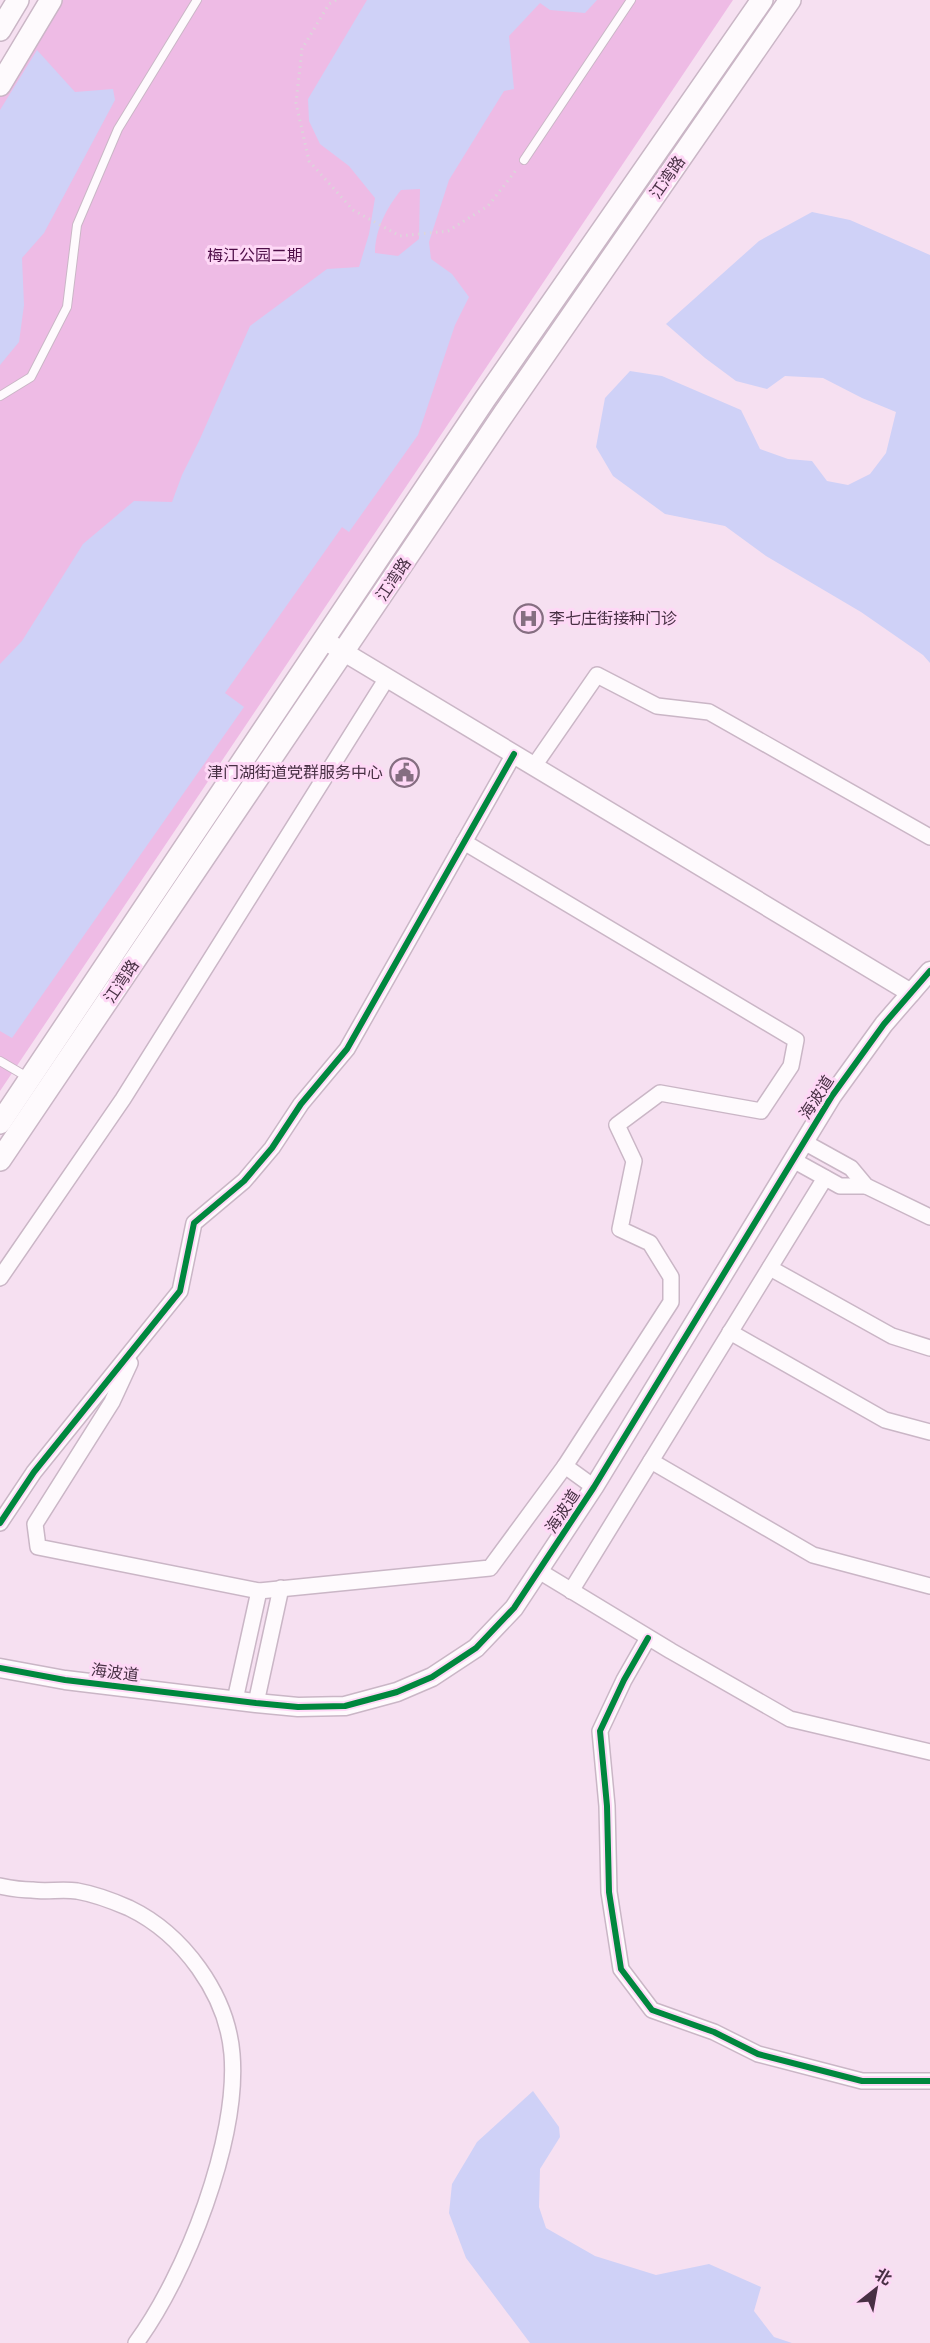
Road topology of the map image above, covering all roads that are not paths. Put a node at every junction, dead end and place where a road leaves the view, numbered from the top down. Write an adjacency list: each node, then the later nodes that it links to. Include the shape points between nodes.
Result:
1 (18, 0): 7 (main road)
2 (51, 0): 8 (main road)
3 (196, 0): 10 (lane, via 118,129 77,225 67,307 31,377)
4 (631, 0): 9 (lane)
5 (762, 0): 11 (main road, 江湾路, via 485,399)
6 (790, 0): 12 (main road, 江湾路)
7 (0, 30)
8 (0, 85)
9 (524, 159)
10 (0, 396)
11 (324, 640): 12 (street); 21 (main road, 江湾路)
12 (344, 652): 13 (street); 24 (main road, 江湾路)
13 (387, 678): 14 (street); 30 (street, via 123,1099)
14 (514, 754): 15 (street); 17 (street)
15 (534, 766): 16 (street, via 597,675 657,706 709,712); 19 (street)
16 (930, 837)
17 (464, 842): 32 (street, via 347,1049 244,1181 194,1223 180,1291); 36 (street, via 795,1040 791,1066 761,1111 660,1093 617,1125 634,1161 620,1229 650,1242 671,1278 671,1302)
18 (930, 971): 19 (street, 海波道)
19 (911, 993): 23 (street, 海波道, via 832,1096)
20 (0, 1061): 21 (lane)
21 (30, 1079): 22 (main road, 江湾路)
22 (0, 1123)
23 (804, 1142): 25 (street, 海波道); 27 (street, via 851,1168)
24 (0, 1160)
25 (793, 1160): 26 (street); 37 (street, 海波道)
26 (825, 1178): 27 (street, via 840,1186); 29 (street)
27 (866, 1186): 28 (street)
28 (930, 1217)
29 (770, 1268): 31 (street); 33 (street, via 892,1336)
30 (0, 1278)
31 (730, 1332): 34 (street, via 885,1420); 35 (street)
32 (140, 1342): 38 (street, via 34,1472); 42 (street, via 112,1402 35,1524 38,1547)
33 (930, 1348)
34 (930, 1432)
35 (651, 1461): 40 (street, via 813,1555); 43 (street)
36 (565, 1466): 37 (street); 41 (street, via 490,1568)
37 (594, 1487): 39 (street, 海波道)
38 (0, 1523)
39 (539, 1571): 43 (street); 47 (street, 海波道, via 514,1608 476,1648 432,1677 397,1692 345,1706)
40 (930, 1586)
41 (281, 1588): 42 (street); 47 (street)
42 (259, 1591): 46 (street)
43 (571, 1591): 44 (street)
44 (648, 1638): 48 (street, via 789,1719); 50 (street, via 600,1731 609,1892 621,1969 652,2010 714,2032 758,2054 862,2081)
45 (0, 1668): 46 (street, 海波道, via 64,1680)
46 (236, 1700): 47 (street, 海波道)
47 (256, 1703)
48 (930, 1752)
49 (0, 1886): 51 (street, via 76,1891 128,1908 150,1920 199,1969 220,2007 228,2032 232,2063 230,2103 212,2184 177,2270)
50 (930, 2081)
51 (136, 2343)

